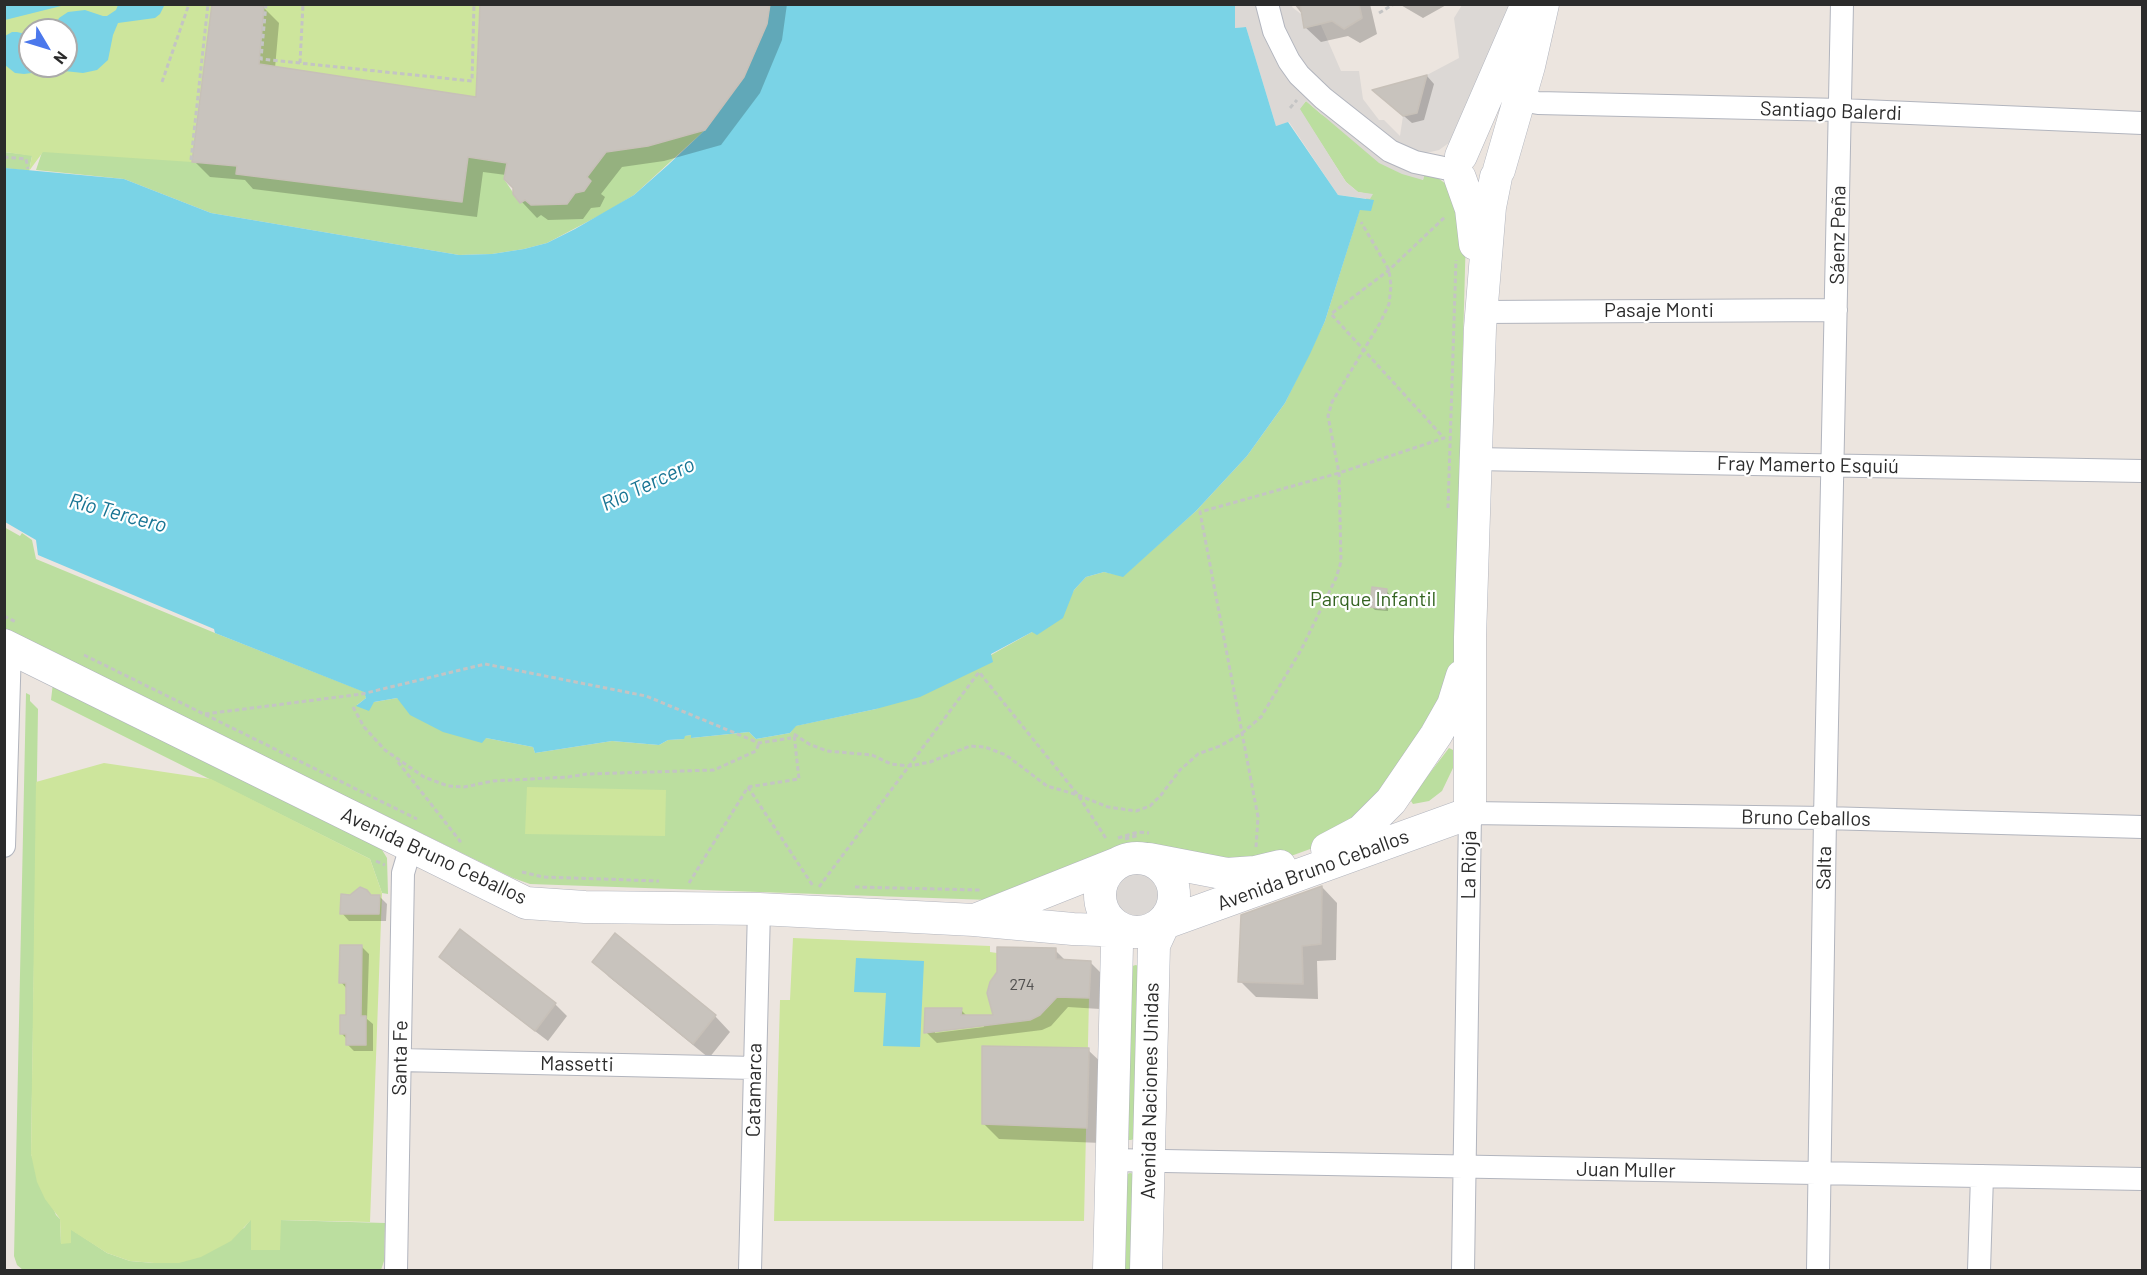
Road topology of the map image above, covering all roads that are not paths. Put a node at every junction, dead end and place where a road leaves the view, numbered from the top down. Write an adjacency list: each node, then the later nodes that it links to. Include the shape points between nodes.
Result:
1 (1267, 4): 8 (street, via 1274,31 1289,61 1323,98 1390,151 1415,162)
2 (1527, 4): 8 (main road)
3 (1543, 4): 5 (main road)
4 (1842, 4): 6 (street, Sáenz Peña)
5 (1520, 100): 6 (street, Santiago Balerdi); 9 (main road)
6 (1840, 110): 7 (street, Santiago Balerdi); 10 (street, Sáenz Peña)
7 (2142, 123)
8 (1460, 168): 9 (main road, via 1472,147 1486,148 1496,157); 11 (main road, via 1473,223)
9 (1497, 174): 11 (main road, via 1490,207)
10 (1836, 310): 11 (street, Pasaje Monti); 13 (street, Sáenz Peña)
11 (1481, 312): 12 (main road, La Rioja)
12 (1474, 459): 13 (street, Fray Mamerto Esquiú); 15 (main road, La Rioja)
13 (1833, 465): 14 (street, Fray Mamerto Esquiú); 18 (street, Salta)
14 (2142, 471)
15 (1470, 637): 17 (main road, La Rioja); 22 (main road, Avenida Bruno Ceballos, via 1448,715 1390,801 1361,831 1316,854 1255,872 1227,874)
16 (13, 640): 20 (main road, Avenida Bruno Ceballos); 21 (street)
17 (1470, 813): 18 (street, Bruno Ceballos); 26 (main road, Avenida Bruno Ceballos); 31 (street, La Rioja)
18 (1825, 818): 19 (street, Bruno Ceballos); 32 (street, Salta)
19 (2142, 827)
20 (415, 833): 24 (main road, Avenida Bruno Ceballos, via 526,903); 27 (street, Santa Fe, via 403,873)
21 (4, 846)
22 (1153, 847): 23 (main road, Avenida Bruno Ceballos, via 1138,858); 26 (main road, via 1173,887 1172,906)
23 (1109, 849): 25 (main road, Avenida Bruno Ceballos); 26 (main road, via 1100,893 1104,910)
24 (759, 909): 25 (main road, Avenida Bruno Ceballos); 28 (street, Catamarca)
25 (974, 920): 26 (main road, Avenida Bruno Ceballos, via 1073,929)
26 (1140, 924): 29 (main road, Avenida Naciones Unidas, via 1117,945); 30 (main road, Avenida Naciones Unidas, via 1154,945)
27 (400, 1060): 28 (street, Massetti); 35 (street, Santa Fe)
28 (755, 1068): 36 (street, Catamarca)
29 (1110, 1160): 30 (street, Juan Muller); 37 (main road, Avenida Naciones Unidas)
30 (1149, 1161): 31 (street, Juan Muller); 38 (main road, Avenida Naciones Unidas)
31 (1465, 1167): 32 (street, Juan Muller); 39 (street, La Rioja)
32 (1819, 1173): 33 (street, Juan Muller); 40 (street, Salta)
33 (1982, 1176): 34 (street, Juan Muller); 41 (street)
34 (2142, 1179)
35 (396, 1270)
36 (750, 1270)
37 (1109, 1270)
38 (1146, 1270)
39 (1463, 1270)
40 (1818, 1270)
41 (1979, 1270)

